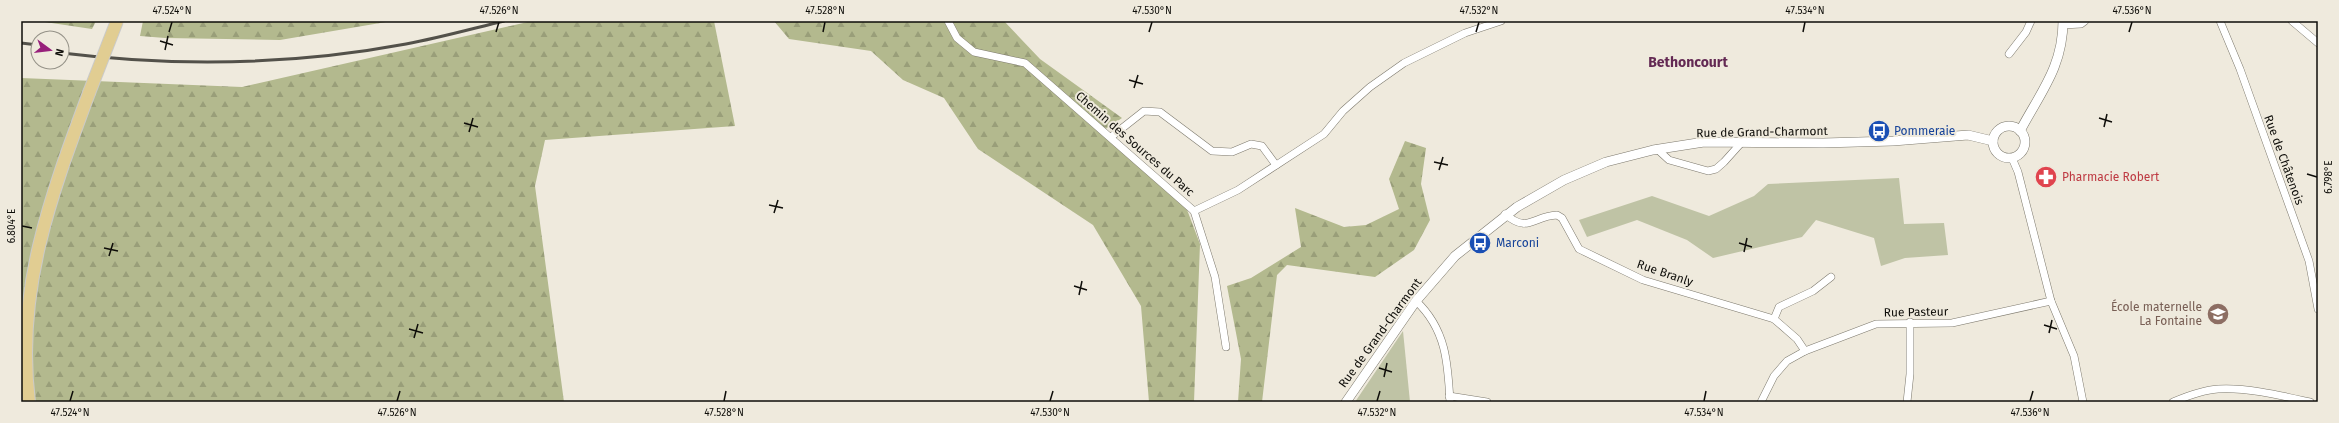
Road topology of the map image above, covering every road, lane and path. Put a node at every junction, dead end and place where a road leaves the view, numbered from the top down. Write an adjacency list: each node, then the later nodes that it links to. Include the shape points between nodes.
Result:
1 (117, 21): 29 (main road, bridge, via 44,221 26,324)
2 (948, 21): 12 (street, Chemin des Sources du Parc, via 957,38 974,52 1025,63)
3 (1501, 21): 17 (street, via 1465,33 1404,63 1364,92 1324,134)
4 (2031, 21): 10 (street)
5 (2084, 21): 8 (street, via 2081,24)
6 (2220, 21): 23 (street, Rue de Châtenois, via 2240,69 2309,261)
7 (2292, 21): 9 (street)
8 (2063, 23): 11 (street, via 2060,52 2053,73)
9 (2318, 43)
10 (2009, 54)
11 (2020, 131): 13 (street, via 2010,126 2005,127 1996,132); 16 (street, via 2024,144 2020,153)
12 (1111, 137): 17 (street, via 1144,111 1160,112 1212,151 1232,152 1251,144 1262,146); 18 (street, Chemin des Sources du Parc)
13 (1993, 141): 14 (street, Rue de Grand-Charmont, via 1968,135 1888,141); 16 (street, via 1998,154)
14 (1742, 142): 15 (street, Rue de Grand-Charmont, via 1704,142); 15 (street, via 1716,169 1708,171 1669,160)
15 (1657, 150): 19 (street, Rue de Grand-Charmont, via 1606,162 1564,180)
16 (2012, 158): 22 (street, via 2018,172)
17 (1276, 165): 18 (street, via 1238,190)
18 (1194, 210): 26 (street, Chemin des Sources du Parc, via 1215,277)
19 (1505, 214): 21 (street, Rue de Grand-Charmont, via 1455,256); 24 (street, Rue Branly, via 1522,225 1557,215 1562,218 1579,249 1639,278)
20 (1831, 277): 24 (street, via 1813,291 1779,307)
21 (1416, 301): 28 (street, via 1426,310 1441,337 1446,356); 30 (street, Rue de Grand-Charmont)
22 (2051, 301): 25 (street, Rue Pasteur, via 1952,323); 34 (street, via 2074,356)
23 (2318, 309)
24 (1774, 319): 27 (street, Rue Branly, via 1798,339)
25 (1910, 322): 27 (street, Rue Pasteur, via 1876,324); 33 (street)
26 (1226, 347)
27 (1805, 351): 32 (street, Rue Pasteur, via 1787,361 1774,376)
28 (1449, 399): 31 (street)
29 (28, 402)
30 (1346, 402)
31 (1487, 402)
32 (1761, 402)
33 (1907, 402)
34 (2083, 402)
35 (2173, 402): 36 (street, via 2200,392 2218,389)
36 (2310, 402)

